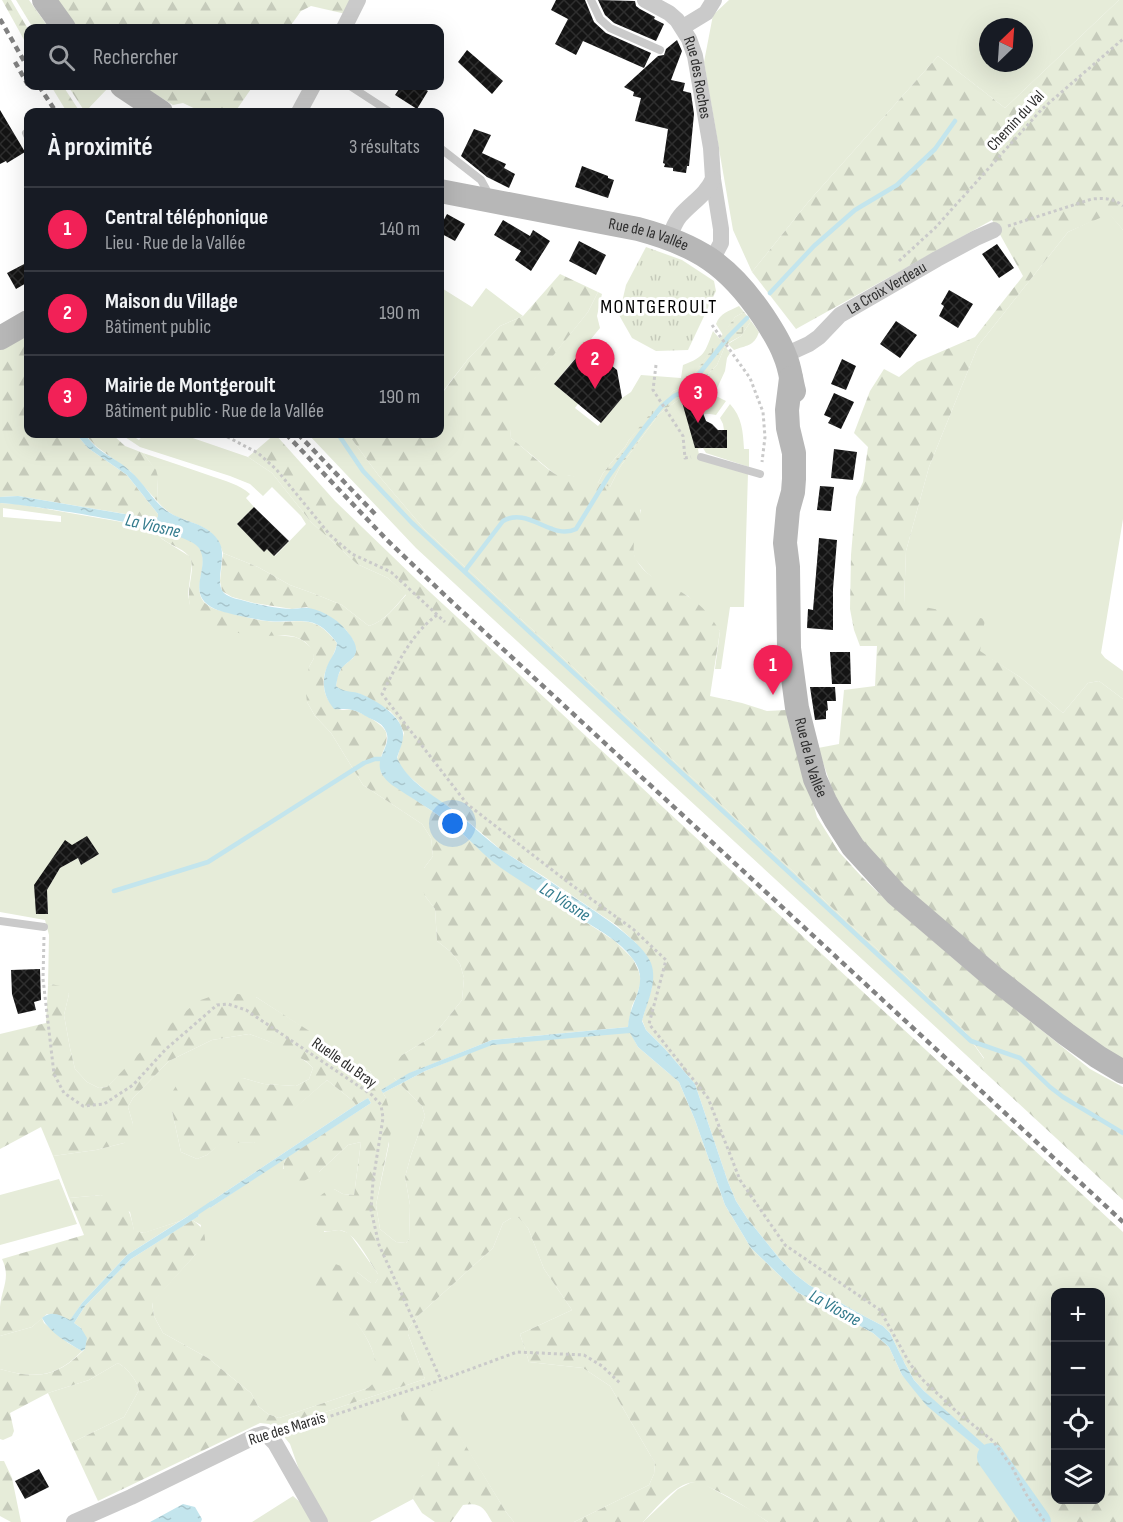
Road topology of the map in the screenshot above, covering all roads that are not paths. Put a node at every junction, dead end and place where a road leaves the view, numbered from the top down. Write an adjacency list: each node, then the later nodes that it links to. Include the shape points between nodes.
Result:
1 (44, 0): 6 (main road)
2 (358, 0): 7 (street)
3 (591, 0): 9 (lane, via 600,19 610,28)
4 (645, 0): 8 (street, Rue des Roches, via 669,13)
5 (714, 0): 8 (street, via 706,13)
6 (61, 24)
7 (346, 24)
8 (683, 27): 17 (street, Rue des Roches, via 695,56)
9 (660, 50)
10 (128, 90): 13 (main road)
11 (311, 90): 14 (street)
12 (356, 90): 15 (lane)
13 (155, 108)
14 (300, 108)
15 (384, 108)
16 (444, 151): 19 (lane, via 481,180)
17 (713, 179): 21 (street, via 681,215); 22 (street, Rue des Roches, via 721,237)
18 (444, 192): 19 (main road, Rue de la Vallée)
19 (488, 200): 21 (main road, Rue de la Vallée)
20 (994, 230): 23 (street, La Croix Verdeau, via 840,315)
21 (669, 238): 22 (main road, Rue de la Vallée)
22 (712, 261): 23 (main road, Rue de la Vallée, via 754,303 776,336)
23 (788, 366): 28 (main road, Rue de la Vallée, via 788,428 794,453 785,543 789,648 797,708 815,779 825,801 853,847 896,894 1002,984)
24 (701, 457): 25 (lane)
25 (760, 474)
26 (0, 921): 27 (lane)
27 (44, 927)
28 (1123, 1072)
29 (74, 1522): 30 (street, Rue des Marais, via 263,1434 282,1454)
30 (320, 1522)

